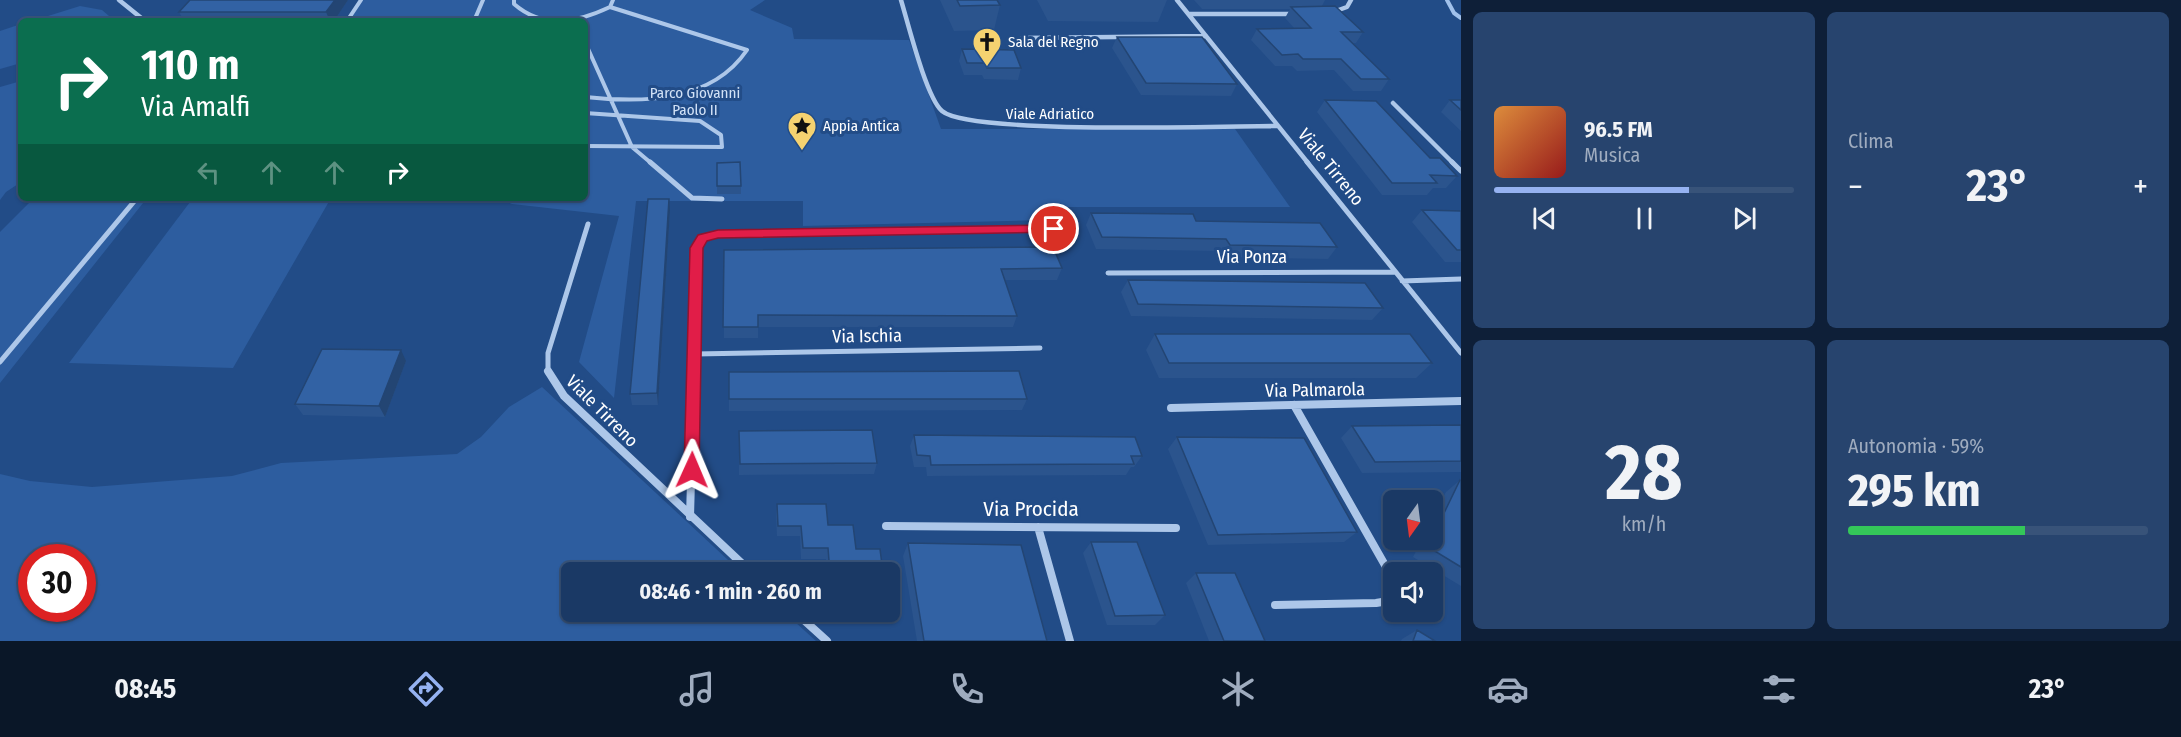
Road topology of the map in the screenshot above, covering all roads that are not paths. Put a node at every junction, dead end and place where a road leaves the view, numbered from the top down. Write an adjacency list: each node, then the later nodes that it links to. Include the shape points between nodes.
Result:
1 (119, 0): 14 (street)
2 (361, 0): 15 (street)
3 (483, 0): 16 (street)
4 (514, 0): 13 (street, via 522,13)
5 (613, 0): 9 (street)
6 (901, 0): 28 (street, Viale Adriatico, via 932,97 942,111 958,119 1010,126)
7 (1178, 0): 11 (street, Viale Tirreno)
8 (1351, 0): 10 (street, via 1345,8)
9 (610, 7): 19 (street); 24 (street, via 747,50 732,70 705,86 640,101)
10 (1327, 13)
11 (1189, 14): 12 (street); 20 (street, Viale Tirreno)
12 (1302, 14)
13 (530, 16): 17 (street); 18 (street)
14 (141, 18)
15 (349, 18)
16 (475, 18)
17 (528, 18)
18 (548, 18)
19 (583, 18)
20 (1206, 36): 21 (street); 28 (street, Viale Tirreno)
21 (1022, 38)
22 (588, 49): 24 (street)
23 (588, 97): 24 (street)
24 (609, 100): 27 (street)
25 (1393, 103): 31 (street)
26 (588, 113): 27 (street)
27 (616, 115): 30 (street); 30 (street, via 700,121 721,135 722,147)
28 (1278, 126): 36 (street, Viale Tirreno)
29 (588, 146): 30 (street)
30 (632, 147): 32 (street, via 692,198)
31 (1461, 171)
32 (722, 199)
33 (134, 201): 43 (street)
34 (588, 224): 47 (street, Viale Tirreno, via 548,353 548,375 564,396)
35 (1054, 229): 42 (street, via 718,234 703,238 697,248)
36 (1395, 272): 37 (street, Via Ponza); 39 (street, Viale Tirreno)
37 (1108, 273)
38 (1461, 279): 39 (street)
39 (1402, 280): 41 (street, Viale Tirreno)
40 (1041, 348): 42 (street, Via Ischia)
41 (1461, 353)
42 (695, 354): 47 (street)
43 (0, 362)
44 (1461, 401): 45 (street, Via Palmarola)
45 (1294, 405): 46 (street, Via Palmarola); 52 (street)
46 (1170, 408)
47 (690, 517): 51 (street, Viale Tirreno)
48 (886, 526): 49 (street, Via Procida)
49 (1038, 527): 50 (street, Via Procida); 57 (street)
50 (1176, 528)
51 (740, 562)
52 (1383, 562)
53 (1383, 602): 54 (street)
54 (1275, 605)
55 (806, 622): 56 (street)
56 (827, 641)
57 (1070, 641)

